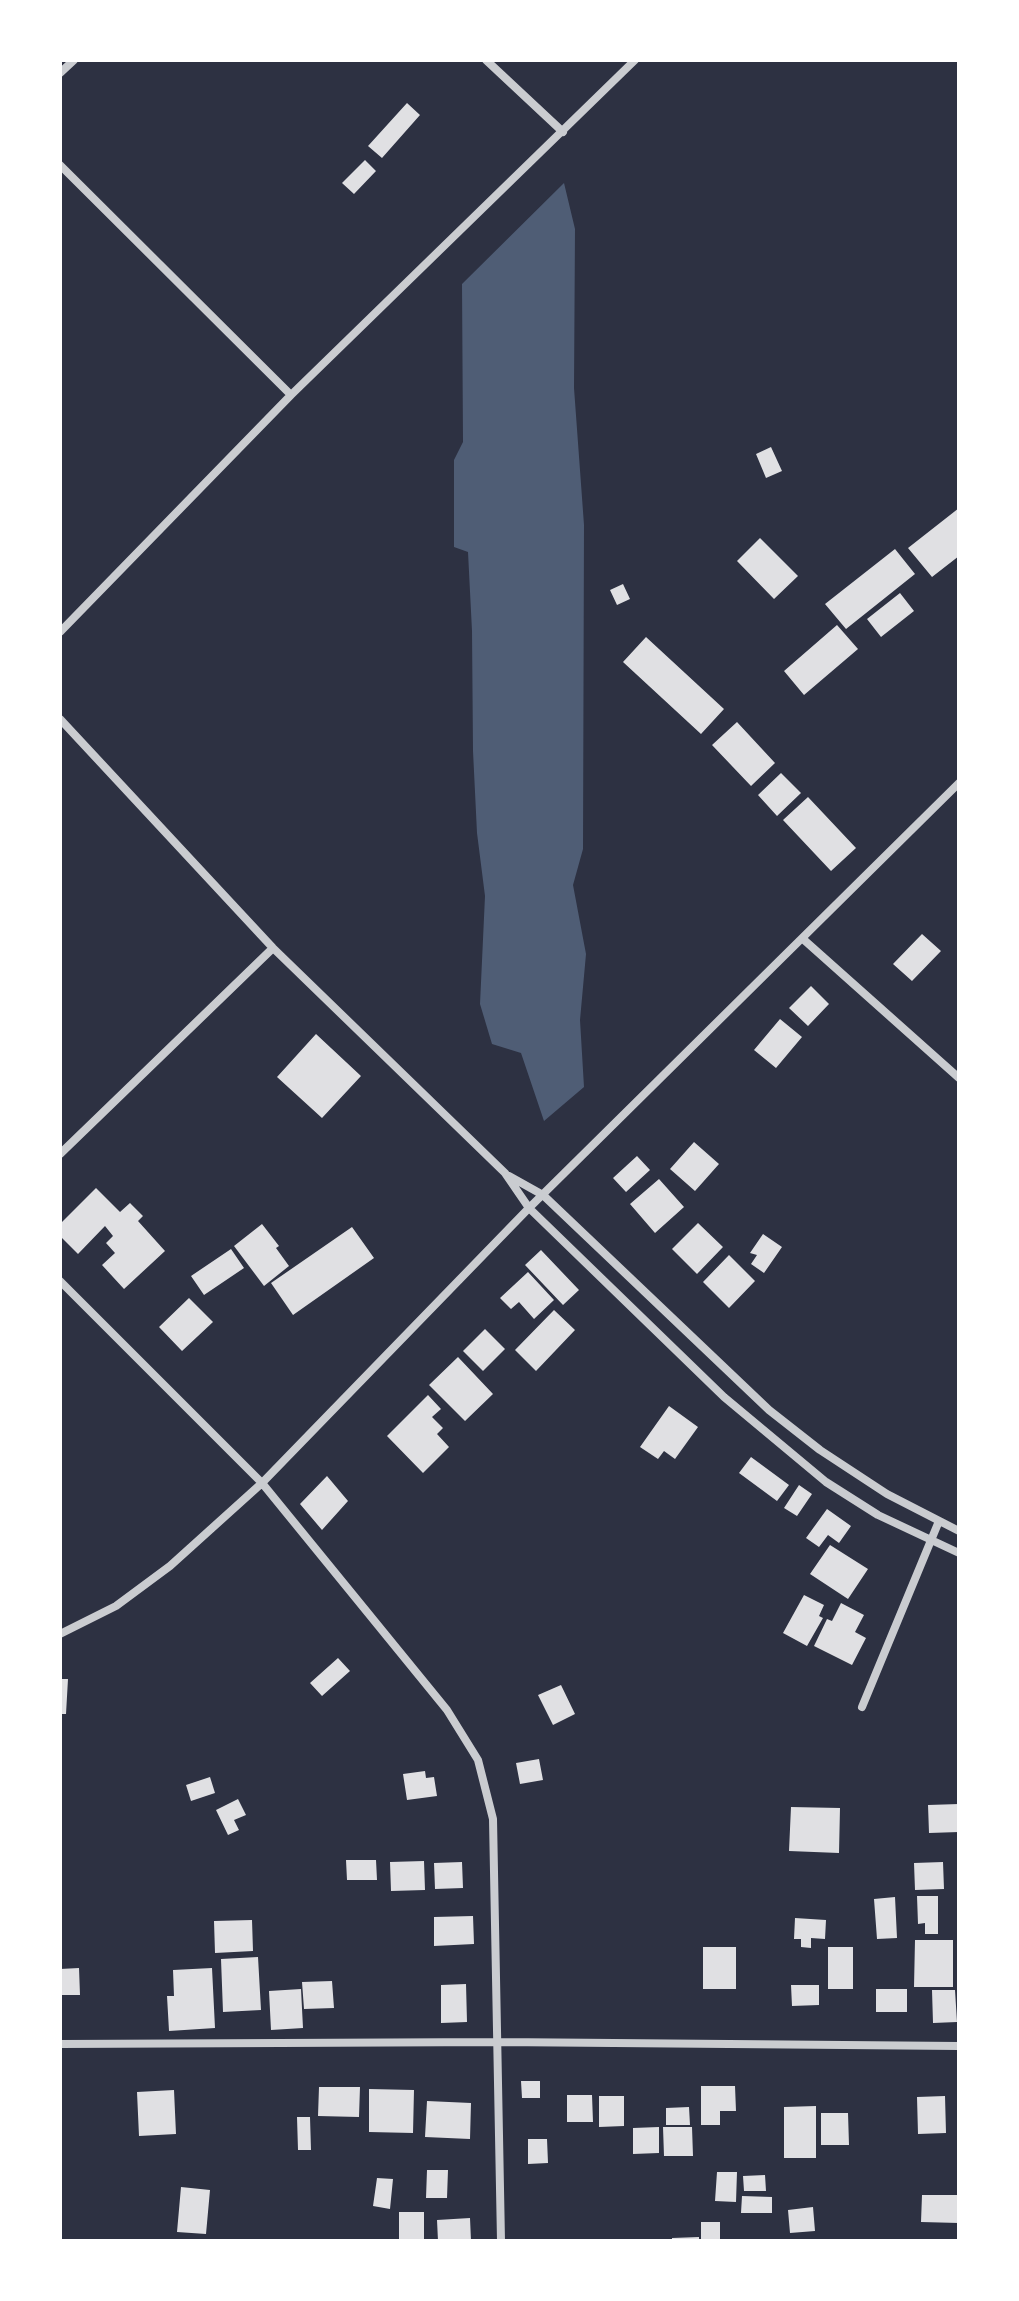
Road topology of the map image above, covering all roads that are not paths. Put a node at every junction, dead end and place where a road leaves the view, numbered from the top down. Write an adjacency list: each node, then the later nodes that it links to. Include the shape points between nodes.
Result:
1 (74, 60): 4 (street)
2 (486, 60): 5 (street)
3 (635, 60): 5 (street)
4 (60, 73)
5 (563, 132): 7 (street)
6 (60, 165): 7 (street)
7 (291, 395): 8 (street)
8 (60, 632)
9 (60, 719): 12 (street)
10 (959, 783): 11 (street)
11 (803, 939): 13 (street); 16 (street)
12 (273, 948): 14 (street); 15 (street)
13 (959, 1078)
14 (60, 1154)
15 (505, 1173): 16 (street); 17 (street)
16 (543, 1195): 17 (street); 20 (street, via 769,1410 887,1494)
17 (529, 1208): 19 (street); 22 (street, via 724,1397 826,1482)
18 (60, 1281): 19 (street)
19 (262, 1483): 24 (street, via 170,1566 116,1606); 26 (street, via 447,1710 478,1760 493,1819)
20 (939, 1521): 21 (street); 22 (street)
21 (959, 1531)
22 (932, 1543): 23 (street); 25 (street)
23 (959, 1553)
24 (60, 1634)
25 (862, 1707)
26 (499, 2042): 27 (street); 28 (street); 29 (street)
27 (60, 2044)
28 (959, 2046)
29 (501, 2241)

